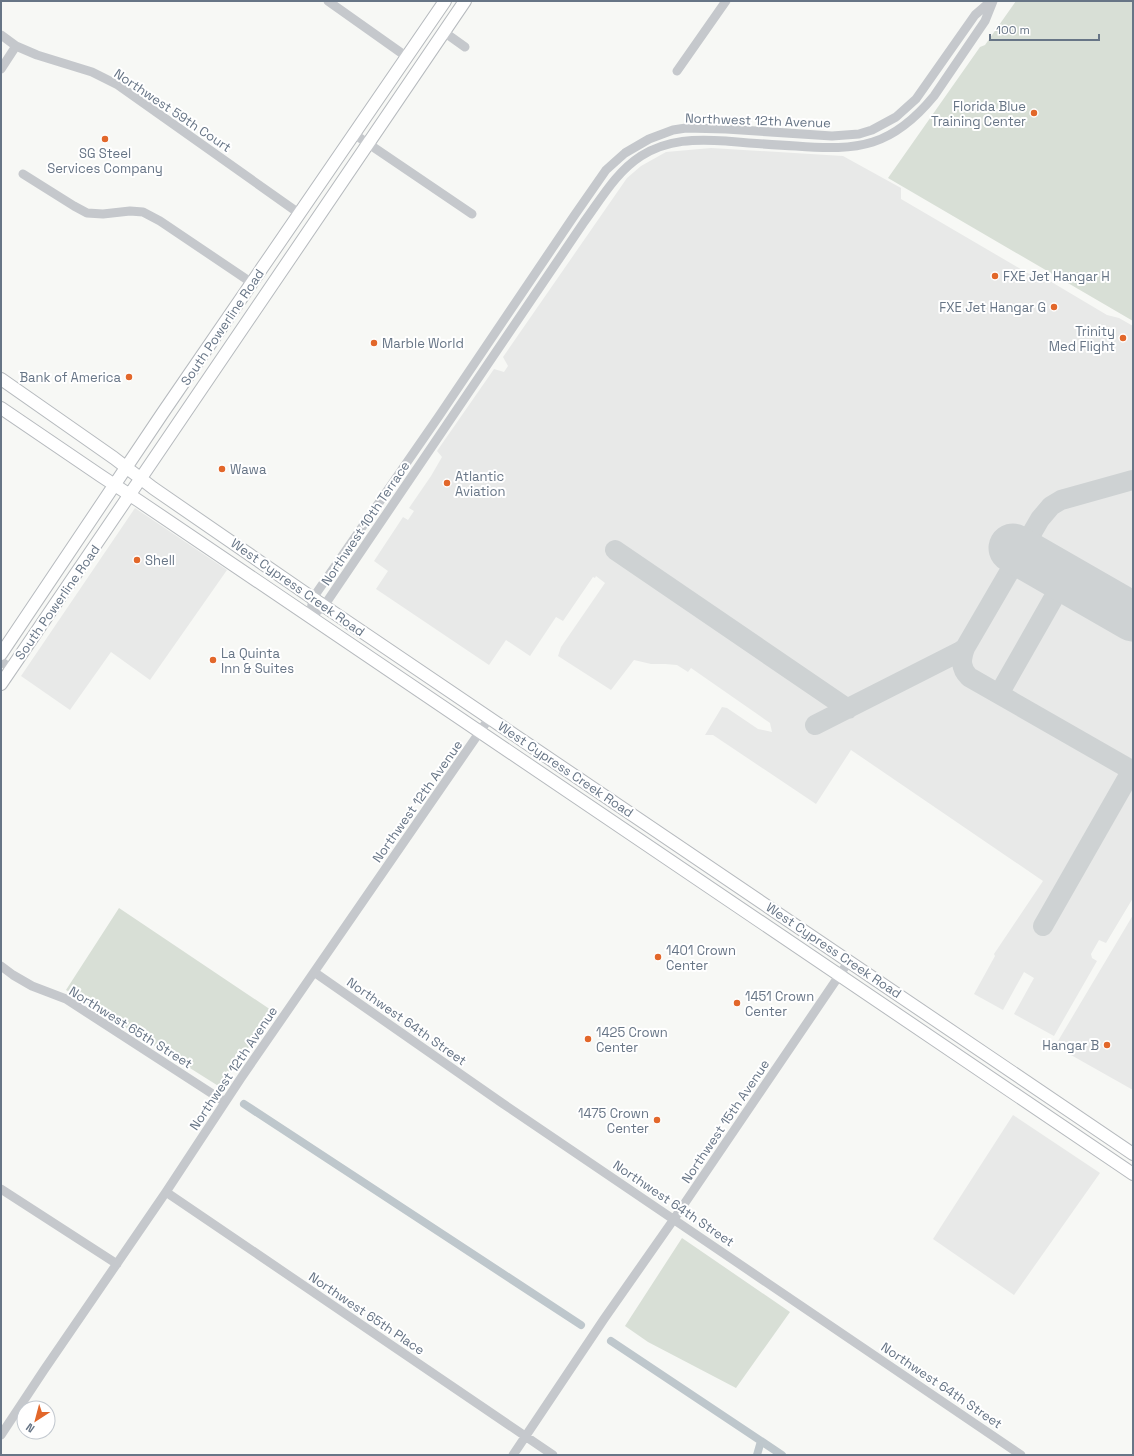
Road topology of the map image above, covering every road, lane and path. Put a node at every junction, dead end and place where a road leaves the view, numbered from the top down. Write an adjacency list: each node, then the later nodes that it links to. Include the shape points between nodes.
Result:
1 (328, 1): 10 (street)
2 (445, 1): 10 (main road, South Powerline Road)
3 (465, 1): 6 (main road, South Powerline Road)
4 (726, 1): 12 (street)
5 (992, 1): 13 (street, Northwest 12th Avenue, via 975,15 916,99 896,117 872,130 846,136); 16 (street, Northwest 12th Avenue, via 985,21 934,96 902,128 877,141 848,148)
6 (444, 32): 9 (street); 15 (main road, South Powerline Road)
7 (1, 35): 8 (street, Northwest 59th Court)
8 (16, 46): 11 (street); 19 (street, Northwest 59th Court, via 92,72 118,85)
9 (465, 47)
10 (407, 57): 14 (main road, South Powerline Road)
11 (1, 69)
12 (677, 71)
13 (779, 133): 16 (street); 21 (street, Northwest 12th Avenue, via 686,128 648,139 625,153 606,170)
14 (354, 134): 15 (street); 19 (main road, South Powerline Road)
15 (368, 143): 18 (main road, South Powerline Road); 20 (street)
16 (777, 145): 22 (street, Northwest 12th Avenue, via 699,140 676,142 659,148 643,155 623,170)
17 (23, 174): 24 (street, via 87,213 143,212)
18 (323, 209): 19 (main road); 23 (main road, South Powerline Road)
19 (300, 214): 23 (main road); 24 (main road, South Powerline Road)
20 (472, 214)
21 (574, 216): 22 (street); 30 (street, Northwest 12th Avenue)
22 (584, 222): 28 (street, Northwest 12th Avenue)
23 (304, 239): 26 (main road, South Powerline Road)
24 (252, 283): 25 (main road, South Powerline Road)
25 (237, 304): 26 (main road); 33 (main road, South Powerline Road)
26 (238, 336): 34 (main road, South Powerline Road)
27 (3, 383): 33 (main road, West Cypress Creek Road)
28 (464, 400): 32 (street, Northwest 10th Terrace)
29 (1, 408): 35 (main road, West Cypress Creek Road)
30 (439, 416): 31 (street, Northwest 10th Terrace)
31 (416, 449): 32 (street); 37 (street, Northwest 10th Terrace)
32 (426, 456): 38 (street, Northwest 10th Terrace)
33 (126, 467): 34 (main road, West Cypress Creek Road); 35 (main road, South Powerline Road)
34 (142, 479): 36 (main road, South Powerline Road); 37 (main road, West Cypress Creek Road)
35 (114, 485): 36 (main road, West Cypress Creek Road); 40 (main road, South Powerline Road)
36 (130, 495): 39 (main road, West Cypress Creek Road); 42 (main road, South Powerline Road)
37 (313, 598): 38 (main road, West Cypress Creek Road); 39 (street, Northwest 10th Terrace)
38 (324, 606): 39 (street, Northwest 10th Terrace); 44 (main road, West Cypress Creek Road)
39 (310, 617): 45 (main road, West Cypress Creek Road)
40 (1, 654)
41 (1, 661): 42 (street)
42 (11, 668): 43 (main road, South Powerline Road)
43 (1, 684)
44 (490, 717): 45 (street, Northwest 12th Avenue); 47 (main road, West Cypress Creek Road)
45 (480, 732): 46 (main road, West Cypress Creek Road); 50 (street, Northwest 12th Avenue)
46 (708, 886): 47 (main road, via 724,890); 51 (main road, West Cypress Creek Road)
47 (739, 886): 48 (main road, West Cypress Creek Road)
48 (849, 961): 51 (street, Northwest 15th Avenue); 53 (main road, West Cypress Creek Road)
49 (1, 966): 52 (street, Northwest 65th Street, via 32,986 66,999)
50 (314, 972): 52 (street, Northwest 12th Avenue); 57 (street, Northwest 64th Street)
51 (840, 974): 54 (main road, West Cypress Creek Road); 57 (street, Northwest 15th Avenue)
52 (225, 1102): 56 (street, Northwest 12th Avenue)
53 (1133, 1154)
54 (1133, 1174)
55 (1, 1189): 58 (street)
56 (166, 1192): 58 (street, Northwest 12th Avenue); 60 (street, Northwest 65th Place)
57 (674, 1219): 60 (street, Northwest 15th Avenue); 63 (street, Northwest 64th Street)
58 (117, 1264): 59 (street, Northwest 12th Avenue)
59 (1, 1435)
60 (526, 1437): 61 (street, Northwest 15th Avenue); 62 (street, Northwest 65th Place)
61 (513, 1455)
62 (553, 1455)
63 (1021, 1455)

